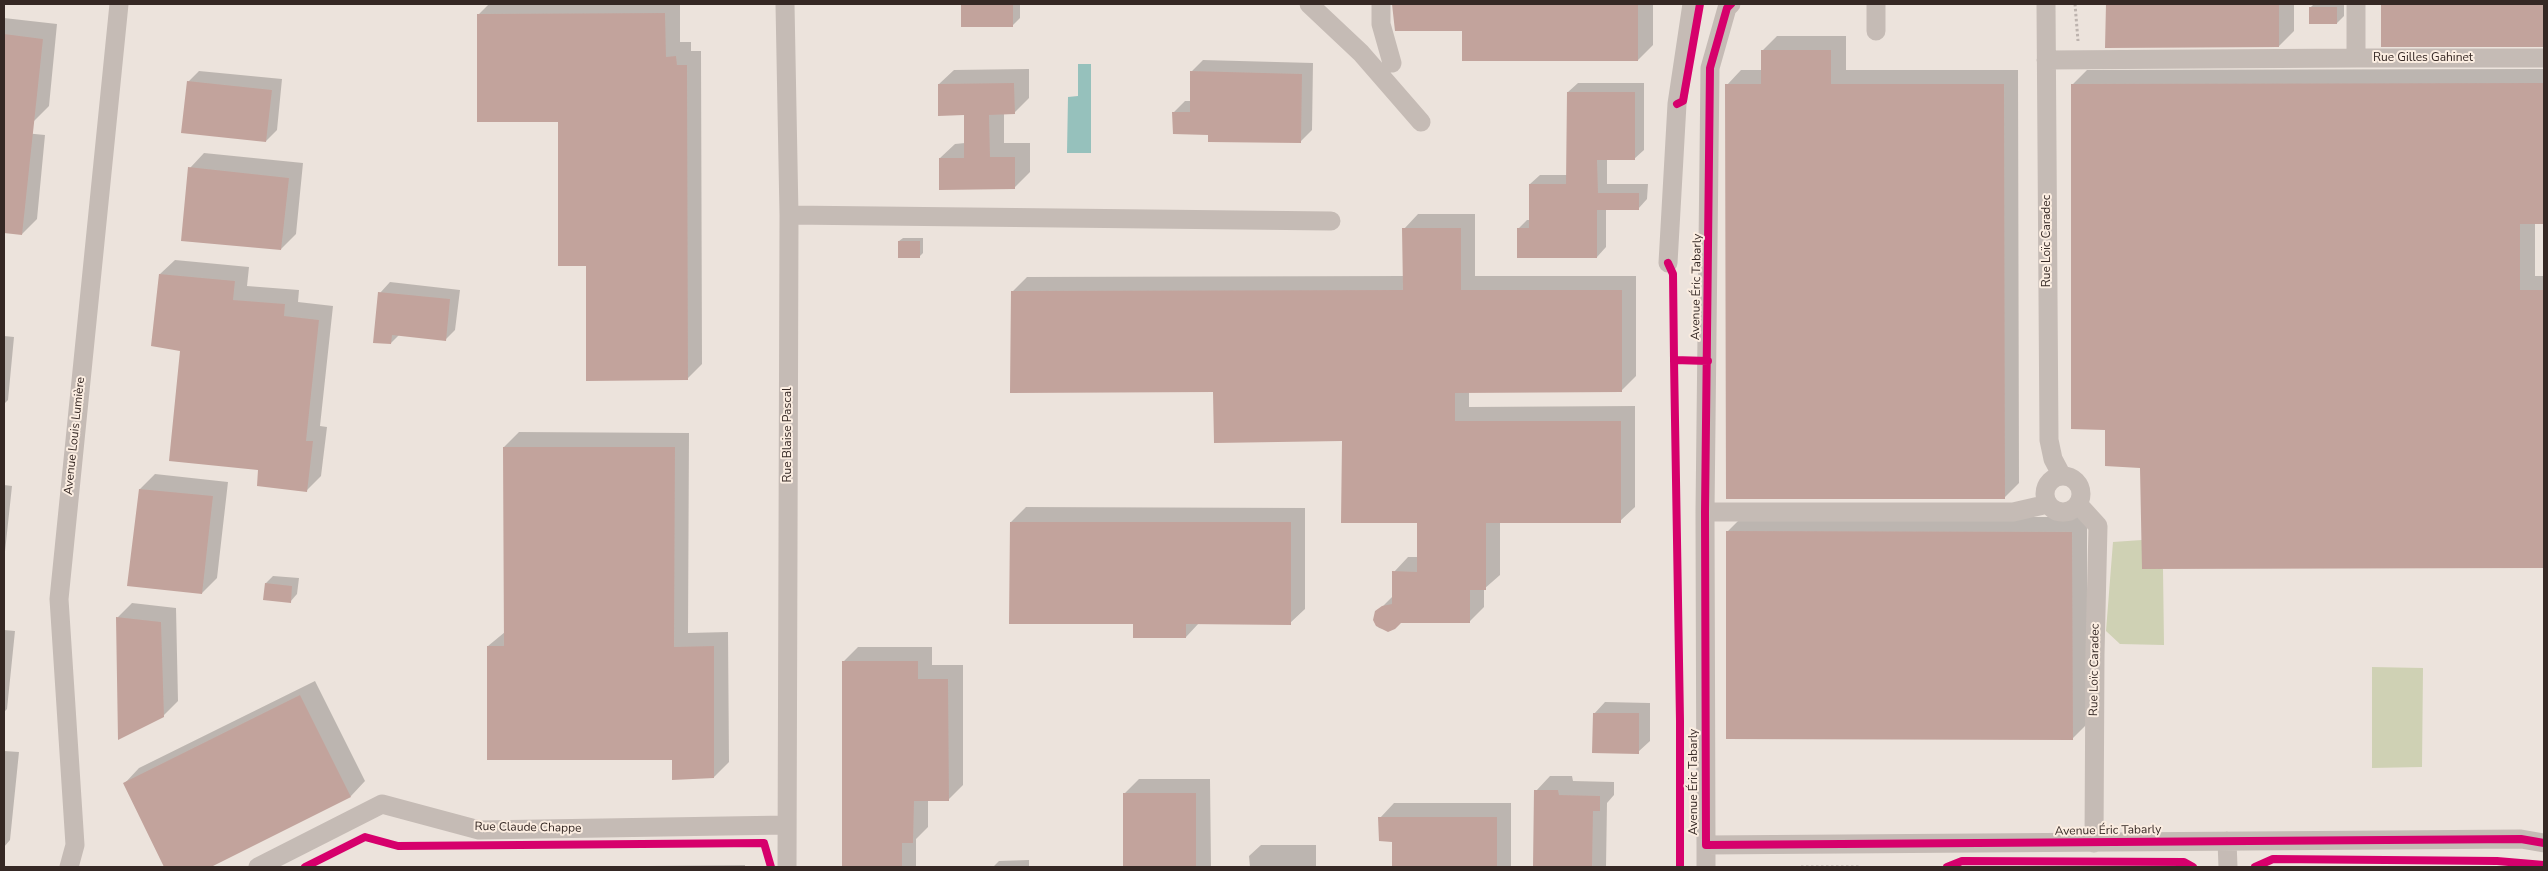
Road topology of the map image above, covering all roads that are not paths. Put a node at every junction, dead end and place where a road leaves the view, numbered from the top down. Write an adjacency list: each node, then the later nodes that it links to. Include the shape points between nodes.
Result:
1 (119, 4): 28 (street, Avenue Louis Lumière, via 59,599 75,845)
2 (785, 4): 16 (street, Rue Blaise Pascal)
3 (1309, 4): 15 (street, via 1361,53)
4 (1381, 4): 14 (street, via 1381,24)
5 (1692, 4): 18 (street, via 1677,104)
6 (1731, 4): 22 (street, Avenue Éric Tabarly, via 1727,8 1710,68)
7 (1876, 4): 10 (street)
8 (2046, 4): 13 (street, Rue Loïc Caradec)
9 (2356, 4): 11 (street, Rue Gilles Gahinet)
10 (1876, 32)
11 (2356, 58): 12 (street, Rue Gilles Gahinet); 13 (street)
12 (2544, 58)
13 (2046, 60): 19 (street, Rue Loïc Caradec, via 2048,440)
14 (1392, 63)
15 (1421, 122)
16 (789, 214): 17 (street); 23 (street, Rue Blaise Pascal)
17 (1331, 221)
18 (1668, 263)
19 (2062, 476): 20 (street, via 2048,484 2045,494); 21 (street, via 2073,479 2080,488)
20 (2048, 504): 21 (street, via 2052,509 2063,512); 22 (street, via 2013,512)
21 (2078, 504): 25 (street, Rue Loïc Caradec, via 2098,526)
22 (1705, 512): 27 (street, Avenue Éric Tabarly)
23 (787, 826): 29 (street, Rue Claude Chappe, via 479,830 382,804); 30 (street, Rue Blaise Pascal)
24 (2227, 841): 25 (street, Avenue Éric Tabarly); 26 (street, Avenue Éric Tabarly, via 2521,839); 32 (street)
25 (2094, 843): 27 (street, Avenue Éric Tabarly)
26 (2544, 843)
27 (1706, 845): 31 (street)
28 (69, 867)
29 (258, 867)
30 (786, 867)
31 (1706, 867)
32 (2228, 867)

